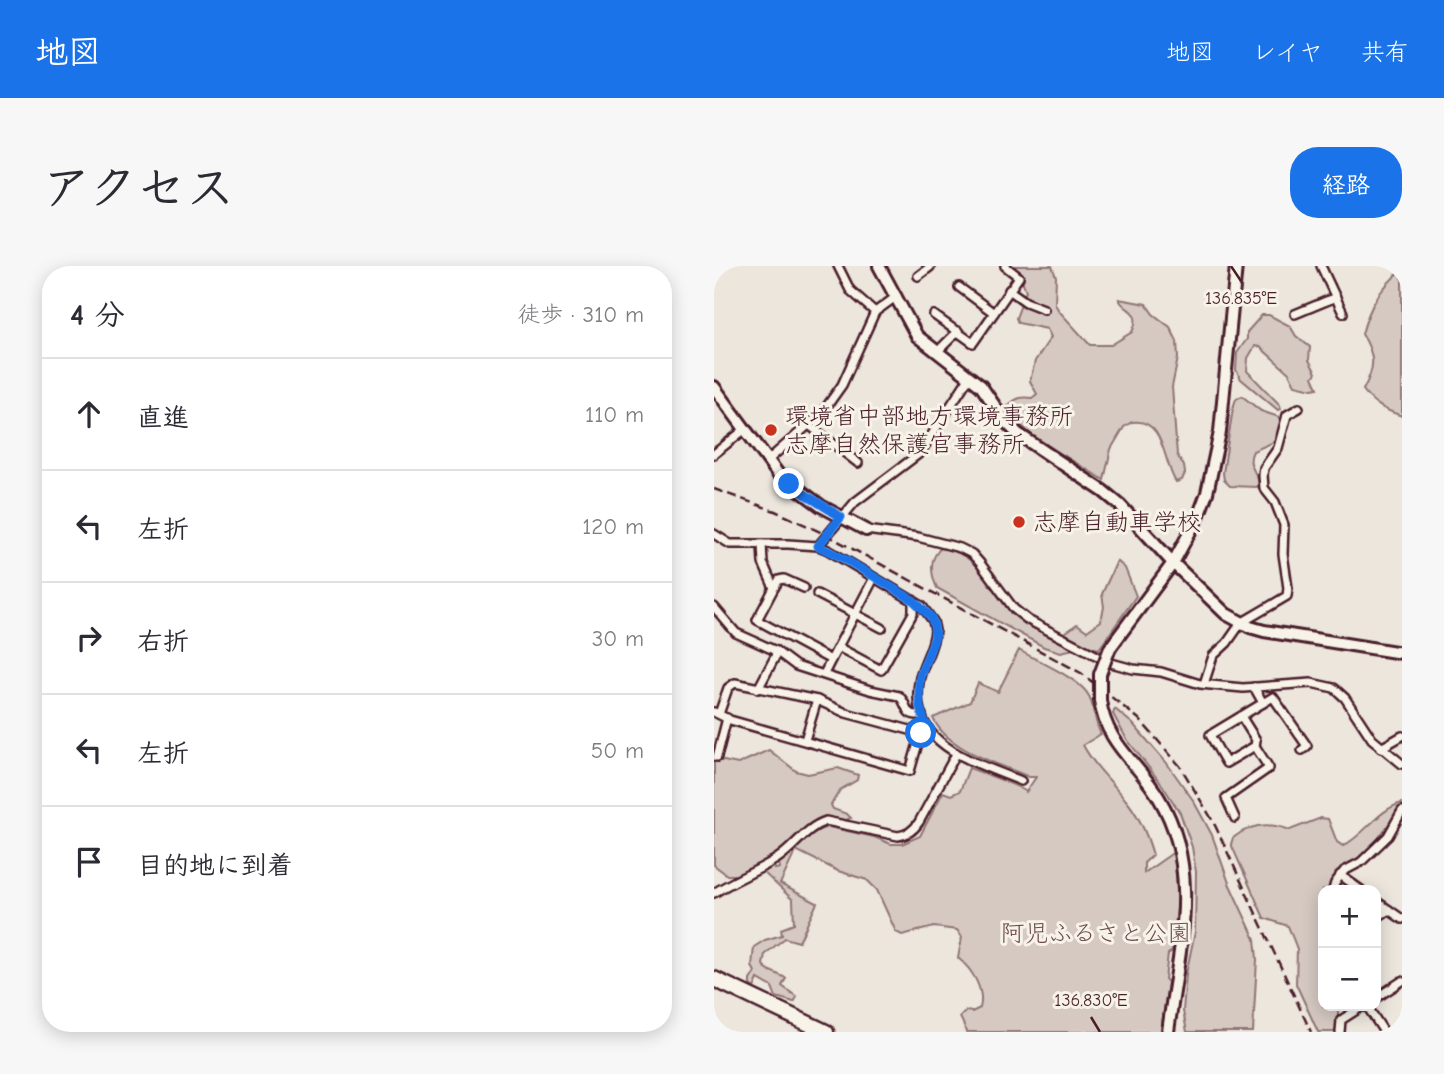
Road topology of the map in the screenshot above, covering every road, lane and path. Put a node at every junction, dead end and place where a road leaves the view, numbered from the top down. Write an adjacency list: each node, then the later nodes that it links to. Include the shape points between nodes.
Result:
1 (838, 266): 13 (street, via 849,290)
2 (879, 266): 10 (street)
3 (929, 266): 7 (street)
4 (1005, 266): 9 (street, via 1018,277)
5 (1236, 266): 33 (street, via 1224,396 1210,481 1198,517)
6 (1321, 266): 11 (street)
7 (918, 276)
8 (959, 287): 14 (street)
9 (1009, 290): 12 (street); 14 (street)
10 (897, 296): 13 (street); 19 (street, via 917,336)
11 (1336, 297): 15 (street); 17 (street)
12 (1044, 309)
13 (875, 312): 23 (street, via 842,385)
14 (994, 313): 18 (street, via 973,343)
15 (1343, 313)
16 (934, 314): 18 (street)
17 (1295, 314)
18 (958, 331): 19 (street)
19 (937, 352): 20 (street)
20 (970, 376): 28 (street, via 920,453 868,490); 33 (street, via 1018,434 1120,505)
21 (714, 387): 24 (street)
22 (1299, 408): 41 (street, via 1287,415 1278,448 1263,475 1265,490 1284,525 1287,596)
23 (809, 425): 26 (street); 27 (street)
24 (744, 430): 25 (street); 26 (street)
25 (714, 454)
26 (766, 461): 28 (street, via 789,484)
27 (858, 463)
28 (841, 517): 29 (street); 32 (street)
29 (866, 530): 48 (street, via 960,548 972,554 1014,610 1028,620 1111,663)
30 (714, 534): 31 (street, via 730,544)
31 (762, 544): 32 (street); 35 (street, via 763,563)
32 (818, 546): 34 (street)
33 (1173, 563): 41 (street); 83 (street, bridge, via 1110,648 1100,674 1103,720 1158,797 1172,821 1181,852 1186,895)
34 (874, 578): 38 (street); 40 (street)
35 (774, 588): 36 (street, via 781,579); 46 (street, via 757,620)
36 (804, 588)
37 (817, 594): 40 (street)
38 (913, 600): 43 (street, via 913,613 881,670); 54 (street, via 927,611 935,631 920,676)
39 (714, 607): 44 (street, via 736,633)
40 (855, 613): 42 (street); 43 (street)
41 (1241, 623): 45 (street, via 1282,635); 48 (street, via 1213,656)
42 (882, 628)
43 (838, 647): 46 (street)
44 (776, 651): 47 (street, via 805,670); 50 (street)
45 (1402, 653)
46 (831, 660): 47 (street)
47 (824, 674): 54 (street, via 899,696 910,714)
48 (1203, 684): 49 (street)
49 (1254, 687): 52 (street); 61 (street, via 1311,683 1334,688)
50 (758, 689): 51 (street); 53 (street, via 735,683 727,688)
51 (817, 700): 57 (street, via 846,713); 59 (street)
52 (1263, 703): 55 (street); 62 (street, via 1273,697 1307,746)
53 (720, 715): 59 (street); 64 (street)
54 (922, 715): 56 (street)
55 (1241, 716): 60 (street); 60 (street, via 1210,735 1226,762)
56 (926, 726): 57 (street); 63 (street, via 940,744)
57 (921, 733): 59 (street, via 910,771)
58 (1402, 736): 61 (street)
59 (805, 740)
60 (1255, 746): 68 (street, via 1269,768 1226,798)
61 (1381, 748): 65 (street)
62 (1302, 750)
63 (956, 754): 66 (street); 72 (street, via 919,822 904,835 826,821 815,824 780,856)
64 (717, 757)
65 (1402, 764)
66 (1021, 781)
67 (1402, 811): 69 (street, via 1388,836)
68 (1235, 818)
69 (1340, 875): 70 (street); 71 (street)
70 (1335, 885)
71 (1354, 885)
72 (714, 892)
73 (1381, 904): 74 (street)
74 (1389, 910): 75 (street); 76 (street)
75 (1381, 915)
76 (1402, 919)
77 (714, 979): 82 (highway)
78 (1402, 981): 79 (street)
79 (1381, 995)
80 (1357, 1011): 84 (street, via 1342,1020)
81 (1369, 1011): 85 (street)
82 (826, 1032)
83 (1168, 1032)
84 (1340, 1032)
85 (1384, 1032)

